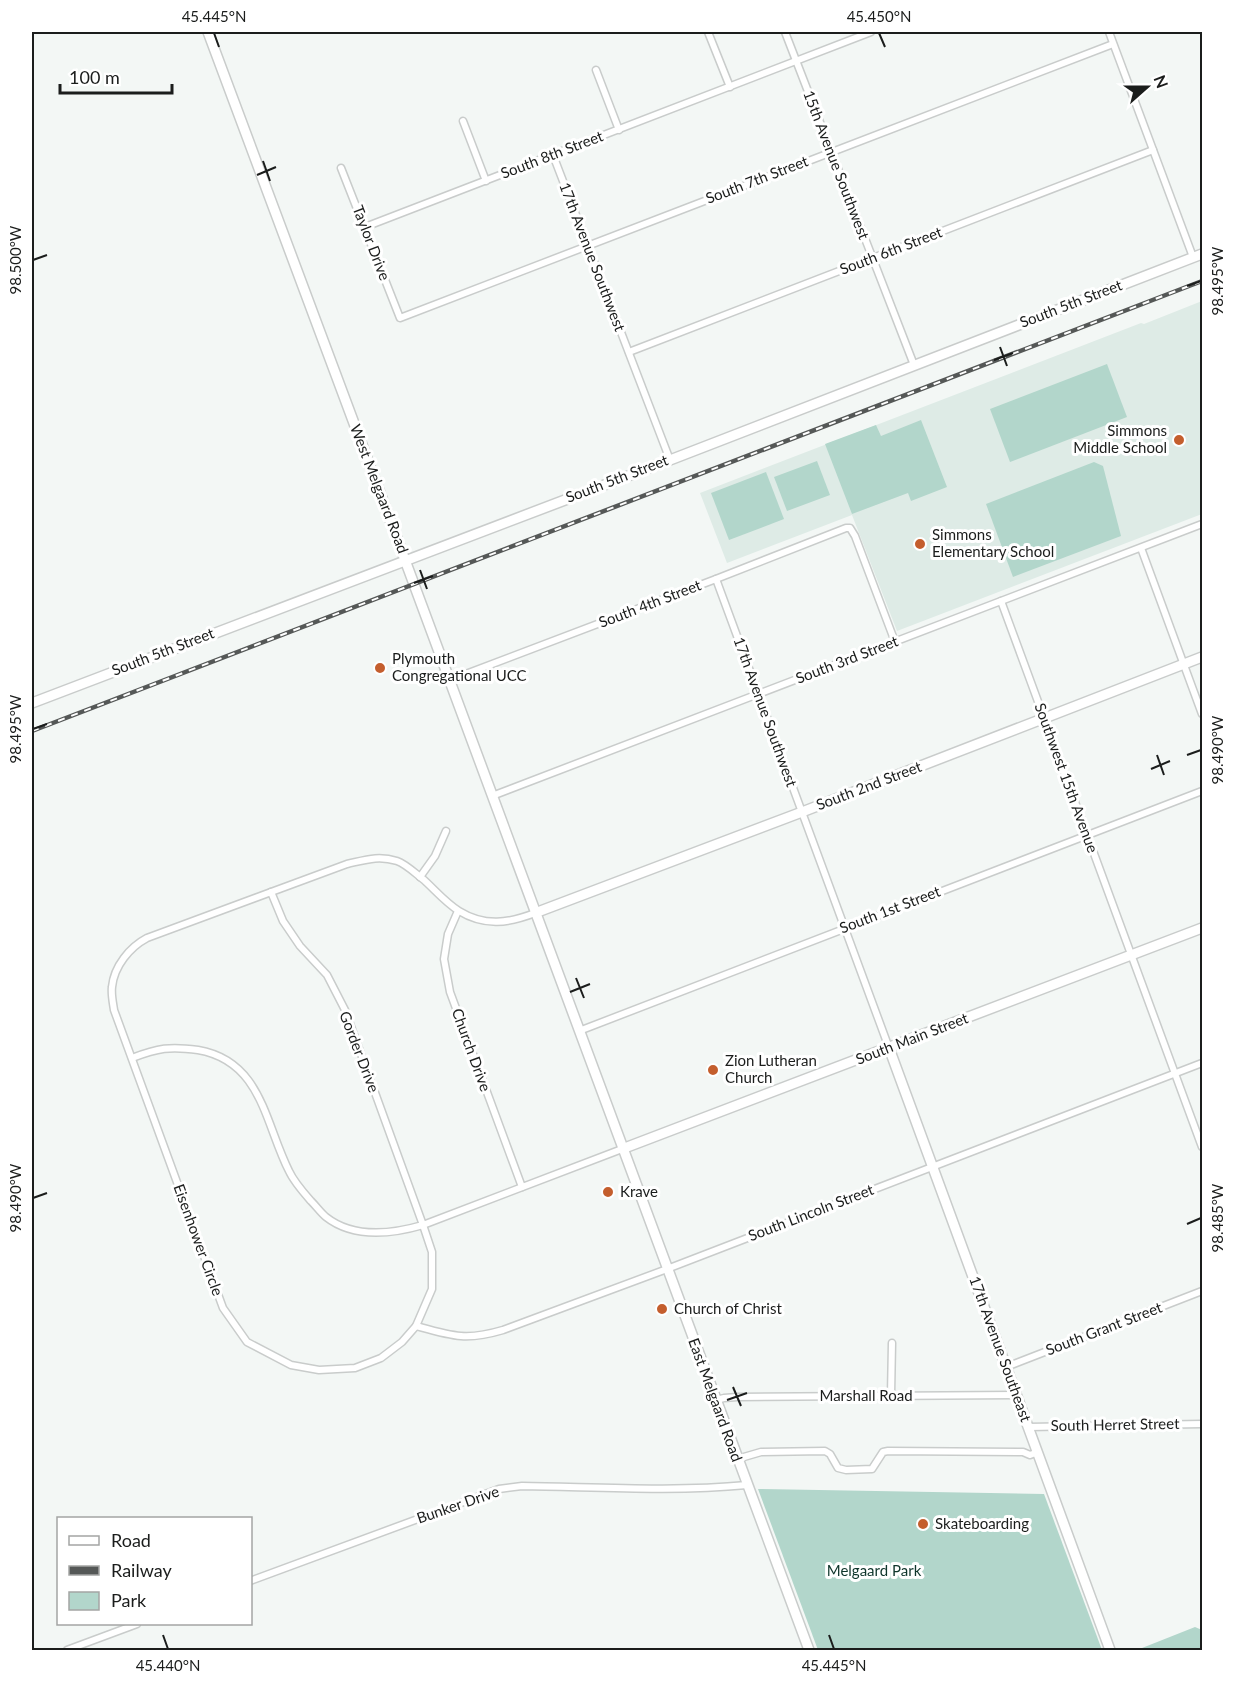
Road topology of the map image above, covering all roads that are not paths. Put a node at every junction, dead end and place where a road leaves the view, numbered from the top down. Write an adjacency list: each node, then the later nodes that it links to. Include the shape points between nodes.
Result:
1 (208, 32): 29 (main road, West Melgaard Road)
2 (708, 32): 10 (street)
3 (784, 32): 8 (street, 15th Avenue Southwest)
4 (871, 32): 6 (street, South 8th Street)
5 (1109, 32): 7 (street)
6 (862, 33): 8 (street, South 8th Street)
7 (1113, 44): 13 (street); 14 (street, South 7th Street)
8 (796, 61): 10 (street, South 8th Street); 14 (street, 15th Avenue Southwest)
9 (596, 70): 12 (street, South 8th Street)
10 (730, 87): 12 (street, South 8th Street)
11 (463, 121): 17 (street, South 8th Street)
12 (619, 130): 15 (street, South 8th Street)
13 (1153, 150): 21 (street); 22 (street, South 6th Street)
14 (831, 151): 19 (street, South 7th Street); 22 (street, 15th Avenue Southwest)
15 (553, 155): 17 (street, South 8th Street); 19 (street, 17th Avenue Southwest)
16 (341, 168): 18 (street, Taylor Drive)
17 (486, 181): 18 (street, South 8th Street)
18 (365, 227): 23 (street, Taylor Drive)
19 (588, 246): 23 (street, South 7th Street); 24 (street, 17th Avenue Southwest)
20 (1203, 254): 21 (main road, South 5th Street)
21 (1192, 257): 25 (main road, South 5th Street)
22 (872, 258): 24 (street, South 6th Street); 25 (street, 15th Avenue Southwest)
23 (400, 318)
24 (629, 352): 26 (street, 17th Avenue Southwest)
25 (914, 365): 26 (main road, South 5th Street)
26 (670, 459): 29 (main road, South 5th Street)
27 (1203, 524): 28 (street, South 3rd Street)
28 (1141, 548): 31 (street, South 3rd Street); 34 (street)
29 (405, 560): 35 (main road, West Melgaard Road); 37 (main road, South 5th Street)
30 (716, 579): 32 (street, South 4th Street, via 850,528); 35 (street, South 4th Street); 36 (street, 17th Avenue Southwest)
31 (1001, 601): 32 (street, South 3rd Street); 39 (street, Southwest 15th Avenue)
32 (895, 642): 36 (street, South 3rd Street)
33 (1203, 657): 34 (main road, South 2nd Street)
34 (1184, 664): 38 (street); 39 (main road, South 2nd Street)
35 (450, 680): 41 (main road, West Melgaard Road)
36 (759, 694): 41 (street, South 3rd Street); 42 (street, 17th Avenue Southwest)
37 (32, 703)
38 (1203, 714)
39 (1044, 718): 42 (main road, South 2nd Street); 44 (street, Southwest 15th Avenue)
40 (1203, 791): 44 (street, South 1st Street)
41 (492, 796): 48 (main road, West Melgaard Road)
42 (802, 812): 48 (main road, South 2nd Street); 49 (street, 17th Avenue Southwest)
43 (446, 831): 45 (street)
44 (1087, 835): 49 (street, South 1st Street); 51 (street, Southwest 15th Avenue)
45 (420, 877): 46 (street, Eisenhower Circle, via 399,861 376,857); 47 (street, Eisenhower Circle)
46 (271, 892): 54 (street, Eisenhower Circle, via 147,938 120,963 112,986 114,1011); 61 (street, Gorder Drive, via 283,921 327,975 345,1011)
47 (458, 911): 48 (street, Eisenhower Circle, via 492,922 517,920); 60 (street, Church Drive, via 448,934 444,959 450,992)
48 (535, 913): 52 (main road, West Melgaard Road)
49 (845, 928): 52 (street, South 1st Street); 53 (street, 17th Avenue Southwest)
50 (1203, 928): 51 (main road, South Main Street)
51 (1132, 955): 53 (main road, South Main Street); 56 (street, Southwest 15th Avenue)
52 (579, 1031): 58 (main road, West Melgaard Road)
53 (889, 1048): 58 (main road, South Main Street); 59 (main road, 17th Avenue Southeast)
54 (132, 1058): 61 (street, via 161,1048 183,1048 224,1059 251,1083 262,1101 289,1173 326,1217 362,1232); 64 (street, Eisenhower Circle, via 223,1308 247,1342 291,1365 319,1370 355,1368 381,1358)
55 (1203, 1063): 56 (street, South Lincoln Street)
56 (1176, 1074): 57 (street, Southwest 15th Avenue); 59 (street, South Lincoln Street)
57 (1203, 1148)
58 (622, 1149): 60 (street); 62 (main road, East Melgaard Road)
59 (933, 1166): 62 (street, South Lincoln Street); 66 (main road, 17th Avenue Southeast)
60 (522, 1187): 61 (street)
61 (423, 1225): 64 (street, Eisenhower Circle, via 432,1252 432,1289)
62 (667, 1269): 64 (street, South Lincoln Street, via 482,1336 462,1337); 69 (main road, East Melgaard Road)
63 (1203, 1291): 66 (street, South Grant Street)
64 (416, 1326)
65 (892, 1343): 67 (street)
66 (1006, 1367): 68 (main road, 17th Avenue Southeast)
67 (891, 1395): 68 (street, Marshall Road); 69 (street, Marshall Road)
68 (1017, 1395): 71 (main road, 17th Avenue Southeast)
69 (716, 1400): 73 (main road, East Melgaard Road)
70 (1203, 1424): 71 (street, South Herret Street)
71 (1028, 1427): 72 (main road, 17th Avenue Southeast)
72 (1038, 1452): 73 (street, via 1030,1455 888,1451 883,1452 872,1469 846,1470 838,1468 825,1452 761,1452); 79 (main road, 17th Avenue Southeast)
73 (738, 1459): 74 (main road, East Melgaard Road)
74 (747, 1485): 75 (street, Bunker Drive, via 677,1490 522,1486 499,1489); 78 (main road, East Melgaard Road)
75 (252, 1580)
76 (132, 1625): 77 (street)
77 (67, 1650)
78 (809, 1650)
79 (1110, 1650)

